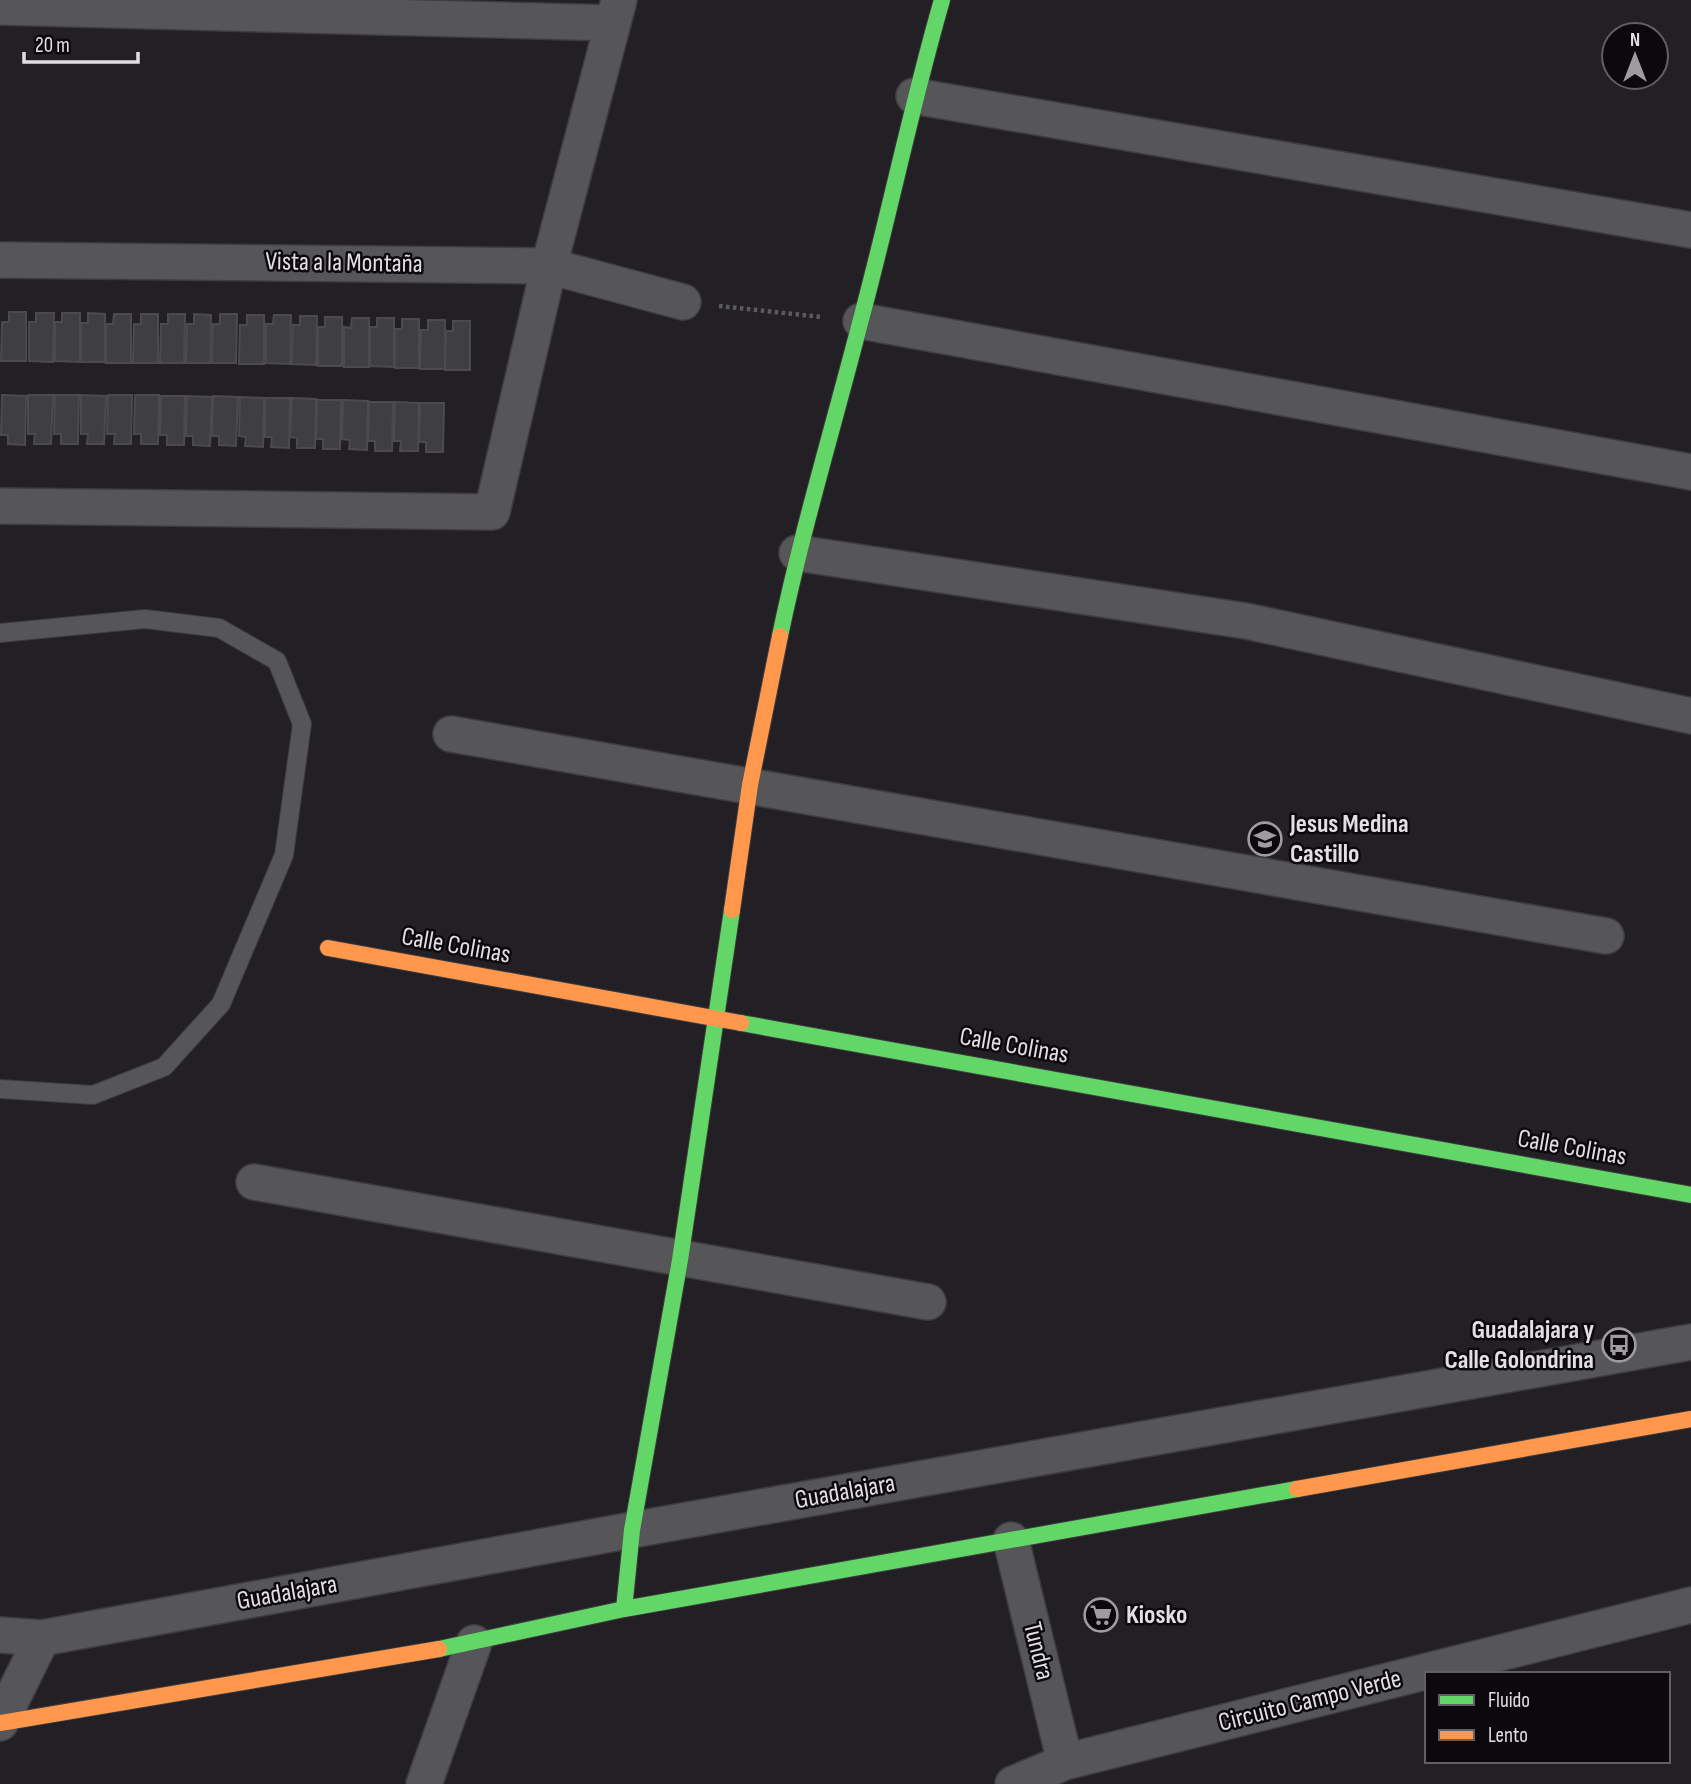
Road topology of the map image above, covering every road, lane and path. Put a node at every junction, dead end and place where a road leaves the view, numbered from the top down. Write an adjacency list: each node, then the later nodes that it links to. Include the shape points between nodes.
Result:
1 (942, 0): 4 (street)
2 (0, 7): 3 (street)
3 (616, 11): 7 (street)
4 (914, 96): 5 (street); 9 (street)
5 (1691, 230)
6 (0, 260): 7 (street, Vista a la Montaña)
7 (549, 266): 8 (street, Vista a la Montaña); 11 (street, via 492,512)
8 (683, 302): 9 (path)
9 (861, 321): 10 (street); 12 (street)
10 (1691, 472)
11 (0, 506)
12 (797, 553): 14 (street, via 1247,621); 16 (street)
13 (0, 633): 20 (lane, via 145,619 219,628 277,661 302,724 284,855 221,1004 164,1067 93,1095)
14 (1691, 716)
15 (451, 734): 16 (street)
16 (750, 785): 17 (street); 19 (street)
17 (1606, 936)
18 (328, 948): 19 (street, Calle Colinas)
19 (717, 1017): 22 (street, Calle Colinas); 23 (street)
20 (0, 1089)
21 (254, 1182): 23 (street)
22 (1691, 1195)
23 (681, 1260): 24 (street); 27 (street)
24 (928, 1302)
25 (1691, 1342): 27 (street, Guadalajara)
26 (1691, 1419): 28 (street)
27 (632, 1530): 30 (street); 32 (street, Guadalajara)
28 (1011, 1540): 30 (street); 35 (street, Tundra)
29 (1691, 1605): 35 (street, Circuito Campo Verde)
30 (624, 1609): 33 (street)
31 (0, 1635): 32 (street, Guadalajara)
32 (42, 1638): 34 (street)
33 (474, 1643): 34 (street); 36 (street)
34 (0, 1723)
35 (1065, 1762): 37 (street, Circuito Campo Verde)
36 (424, 1784)
37 (1013, 1784)

